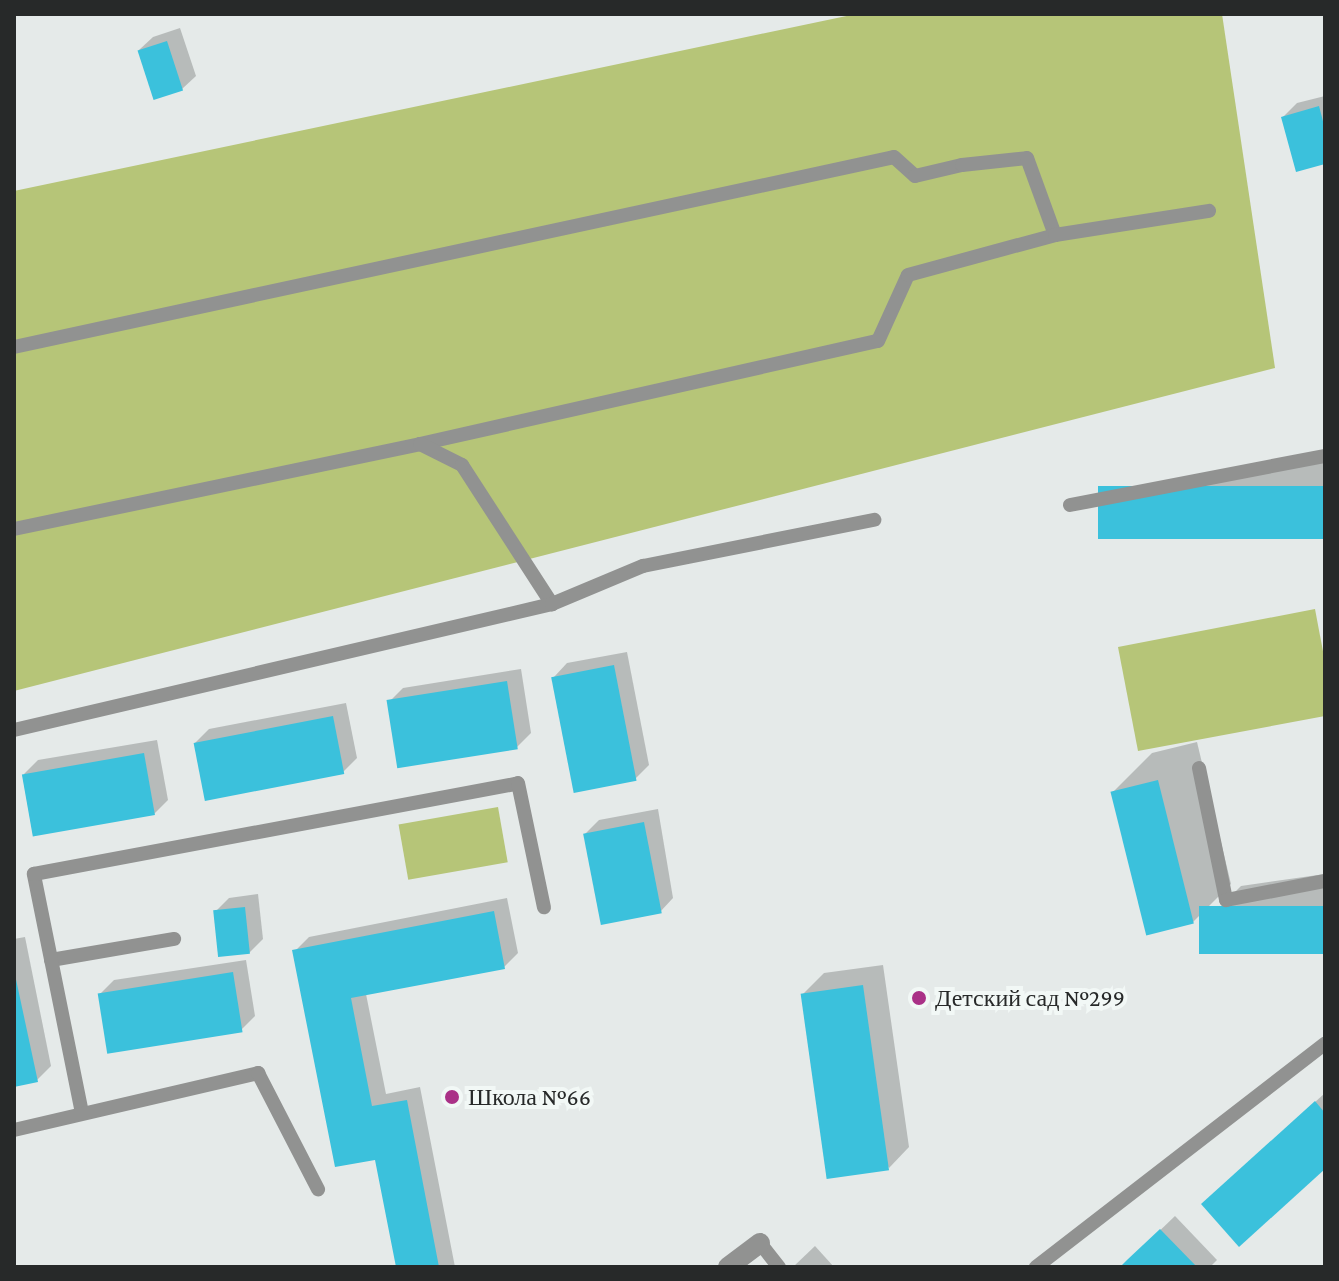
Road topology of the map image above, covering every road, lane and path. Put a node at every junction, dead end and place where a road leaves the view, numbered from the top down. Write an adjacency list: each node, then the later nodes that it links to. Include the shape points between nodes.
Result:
1 (1209, 211): 2 (lane)
2 (1055, 235): 3 (lane, via 1027,158 915,176 894,157); 4 (lane, via 908,275 878,341)
3 (14, 347)
4 (420, 444): 8 (lane); 9 (lane, via 462,465)
5 (1325, 456): 6 (lane)
6 (1070, 505)
7 (874, 520): 9 (lane, via 643,566)
8 (14, 529)
9 (552, 604): 10 (lane)
10 (14, 730)
11 (1199, 768): 12 (lane, via 1226,900)
12 (1325, 881)
13 (544, 907): 15 (lane, via 518,783 34,874)
14 (174, 939): 15 (lane)
15 (51, 960): 17 (lane)
16 (1325, 1044): 23 (lane)
17 (82, 1113): 18 (lane); 19 (lane, via 258,1073)
18 (14, 1130)
19 (318, 1189)
20 (760, 1243): 21 (street); 22 (lane)
21 (728, 1267)
22 (779, 1267)
23 (1036, 1267)

